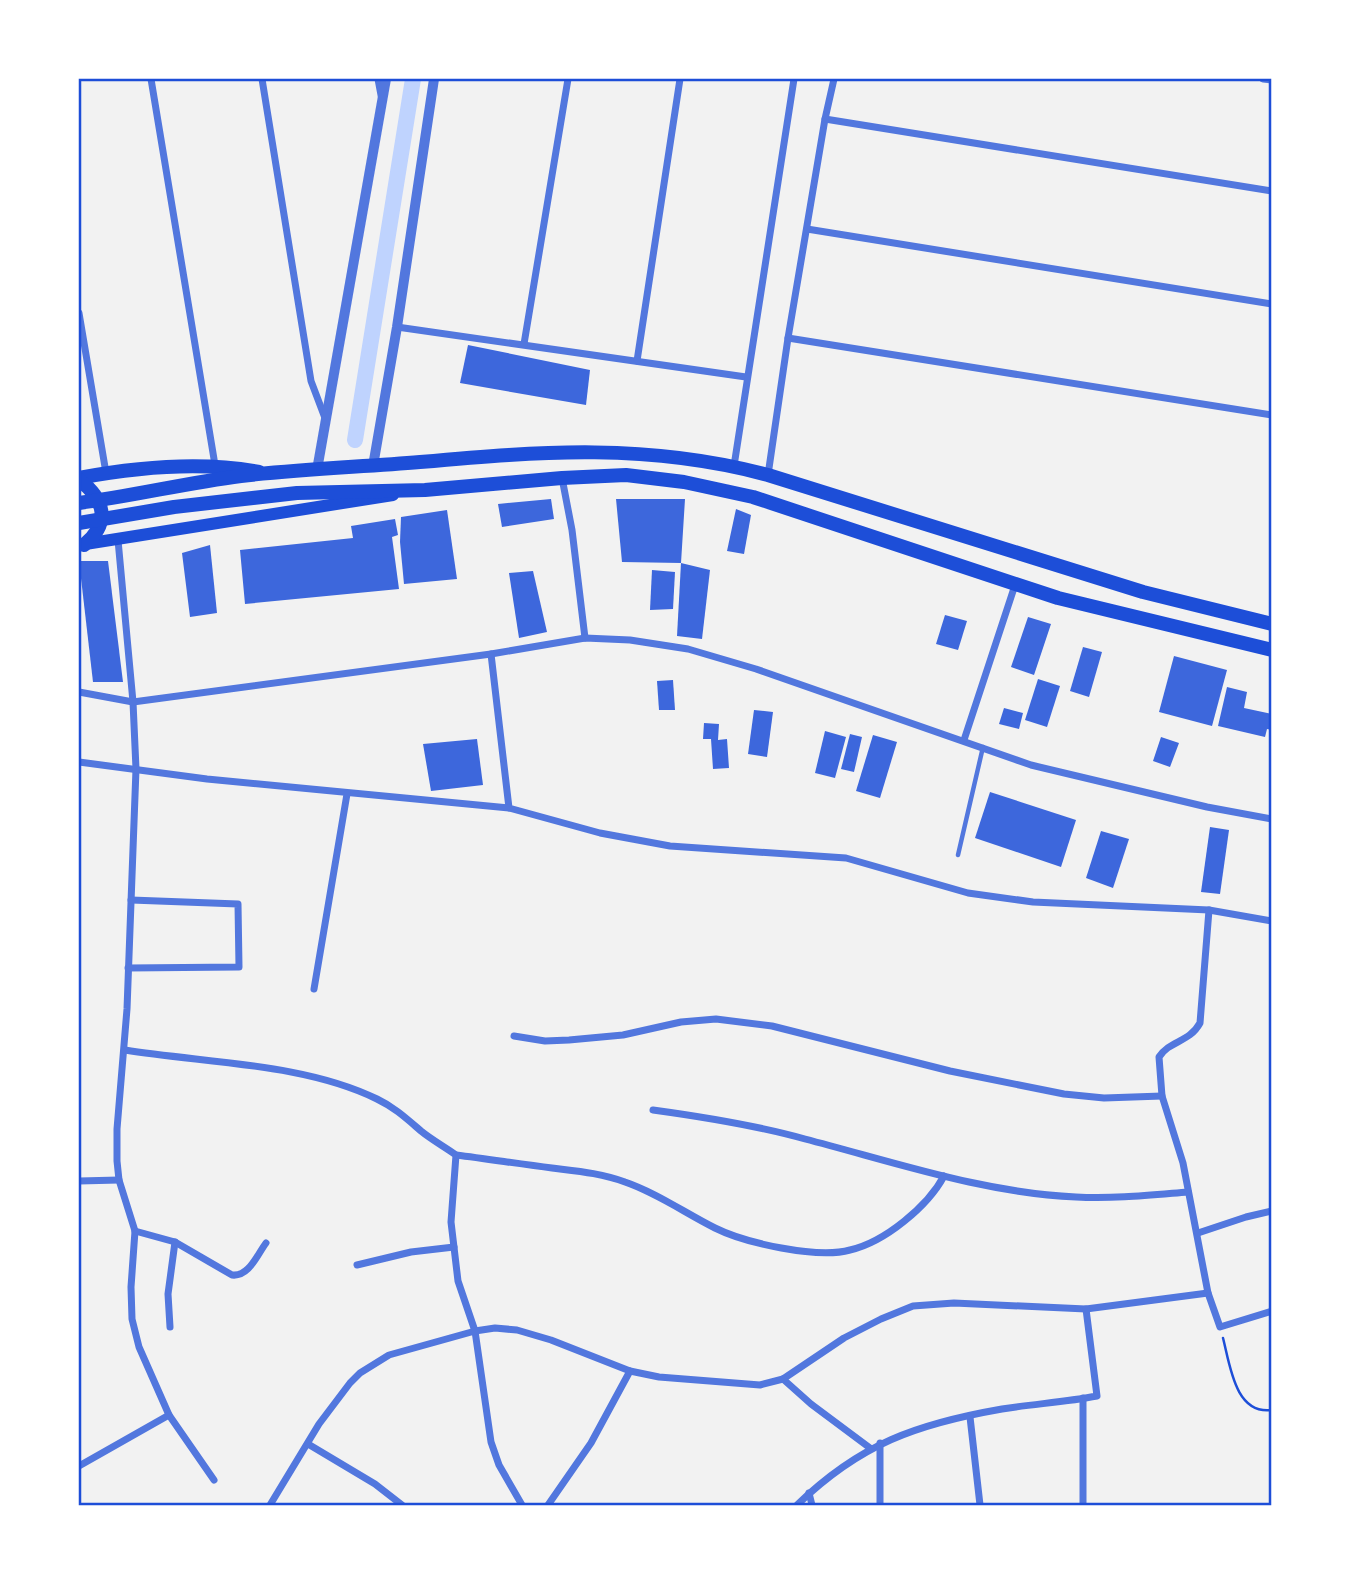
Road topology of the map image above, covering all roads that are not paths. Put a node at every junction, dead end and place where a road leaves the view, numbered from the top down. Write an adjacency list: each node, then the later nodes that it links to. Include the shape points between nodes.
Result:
1 (150, 79): 25 (street)
2 (262, 79): 24 (street, via 311,381)
3 (378, 79): 12 (street)
4 (386, 79): 12 (street)
5 (434, 79): 18 (street)
6 (568, 79): 20 (street)
7 (680, 79): 21 (street)
8 (794, 79): 22 (street)
9 (834, 79): 13 (street)
10 (1263, 79): 11 (street)
11 (1272, 80)
12 (382, 102): 24 (street)
13 (825, 119): 14 (street); 15 (street)
14 (1272, 191)
15 (807, 229): 16 (street); 19 (street)
16 (1272, 304)
17 (79, 313): 29 (street)
18 (397, 327): 20 (street); 26 (street)
19 (788, 338): 23 (street); 31 (street)
20 (524, 344): 21 (street)
21 (637, 361): 22 (street)
22 (746, 377): 27 (street)
23 (1272, 415)
24 (325, 418): 28 (street)
25 (215, 466): 29 (main road); 30 (main road)
26 (373, 466): 27 (main road, via 513,453 605,451); 28 (main road)
27 (734, 466): 31 (main road)
28 (317, 470): 30 (main road)
29 (106, 473): 33 (main road)
30 (268, 473): 35 (main road)
31 (768, 475): 42 (main road, via 1143,592)
32 (562, 478): 34 (main road); 41 (main road, via 626,475 753,497); 43 (street)
33 (79, 479): 35 (main road)
34 (425, 490): 37 (main road, via 297,493); 39 (main road)
35 (99, 500): 36 (main road); 37 (main road)
36 (79, 503)
37 (102, 519): 38 (main road); 40 (main road, via 95,536)
38 (79, 523)
39 (118, 540): 40 (main road); 47 (street)
40 (82, 545)
41 (1016, 585): 44 (main road); 48 (street)
42 (1272, 624)
43 (585, 638): 45 (street); 48 (street, via 688,649)
44 (1272, 650)
45 (491, 654): 47 (street); 53 (street)
46 (79, 692): 47 (street)
47 (133, 702): 51 (street)
48 (964, 740): 49 (street)
49 (983, 747): 54 (street, via 1031,765); 55 (lane)
50 (79, 762): 51 (street)
51 (136, 769): 52 (street); 56 (street)
52 (347, 794): 53 (street); 60 (street)
53 (509, 808): 57 (street, via 670,846 846,858 968,893 1033,902)
54 (1272, 819)
55 (958, 855)
56 (131, 900): 59 (street); 59 (street, via 238,904 239,967)
57 (1209, 910): 58 (street); 63 (street, via 1200,1023 1195,1032 1159,1057)
58 (1272, 919)
59 (128, 968): 62 (street)
60 (314, 989)
61 (514, 1036): 63 (street, via 569,1040 716,1019 772,1026 1064,1094)
62 (125, 1050): 65 (street, via 285,1072 337,1084 377,1099); 67 (street, via 117,1129)
63 (1162, 1096): 69 (street)
64 (653, 1110): 66 (street, via 763,1129)
65 (456, 1155): 66 (street, via 592,1173 625,1182 748,1241 818,1253 849,1251 868,1244 925,1204); 75 (street, via 451,1222)
66 (944, 1176): 69 (street, via 1076,1197)
67 (119, 1180): 68 (street); 71 (street)
68 (79, 1181)
69 (1188, 1192): 72 (street)
70 (1272, 1211): 72 (street)
71 (135, 1231): 73 (street); 85 (street, via 132,1319 139,1347)
72 (1198, 1233): 77 (street)
73 (175, 1242): 74 (street, via 239,1276 246,1273); 80 (street)
74 (266, 1243)
75 (454, 1247): 76 (street); 81 (street, via 458,1281)
76 (357, 1265)
77 (1208, 1293): 78 (street); 79 (street, via 1220,1327)
78 (1086, 1309): 83 (street, via 954,1303 914,1306 844,1338); 84 (street, via 1097,1396)
79 (1272, 1311)
80 (170, 1327)
81 (475, 1331): 82 (street, via 517,1330); 87 (street, via 389,1355 373,1364 350,1383); 95 (street, via 491,1442)
82 (630, 1371): 83 (street, via 731,1384 760,1385); 96 (street, via 591,1443)
83 (782, 1378): 89 (street)
84 (1083, 1398): 86 (street); 101 (street)
85 (169, 1415): 90 (street); 91 (street)
86 (971, 1416): 88 (street, via 919,1428); 100 (street)
87 (308, 1444): 93 (street); 94 (street)
88 (880, 1444): 89 (street); 99 (street)
89 (870, 1448): 92 (street)
90 (79, 1466)
91 (214, 1480)
92 (810, 1493): 97 (street); 98 (street)
93 (270, 1505)
94 (402, 1505)
95 (522, 1505)
96 (548, 1505)
97 (797, 1505)
98 (812, 1505)
99 (880, 1505)
100 (980, 1505)
101 (1083, 1505)

